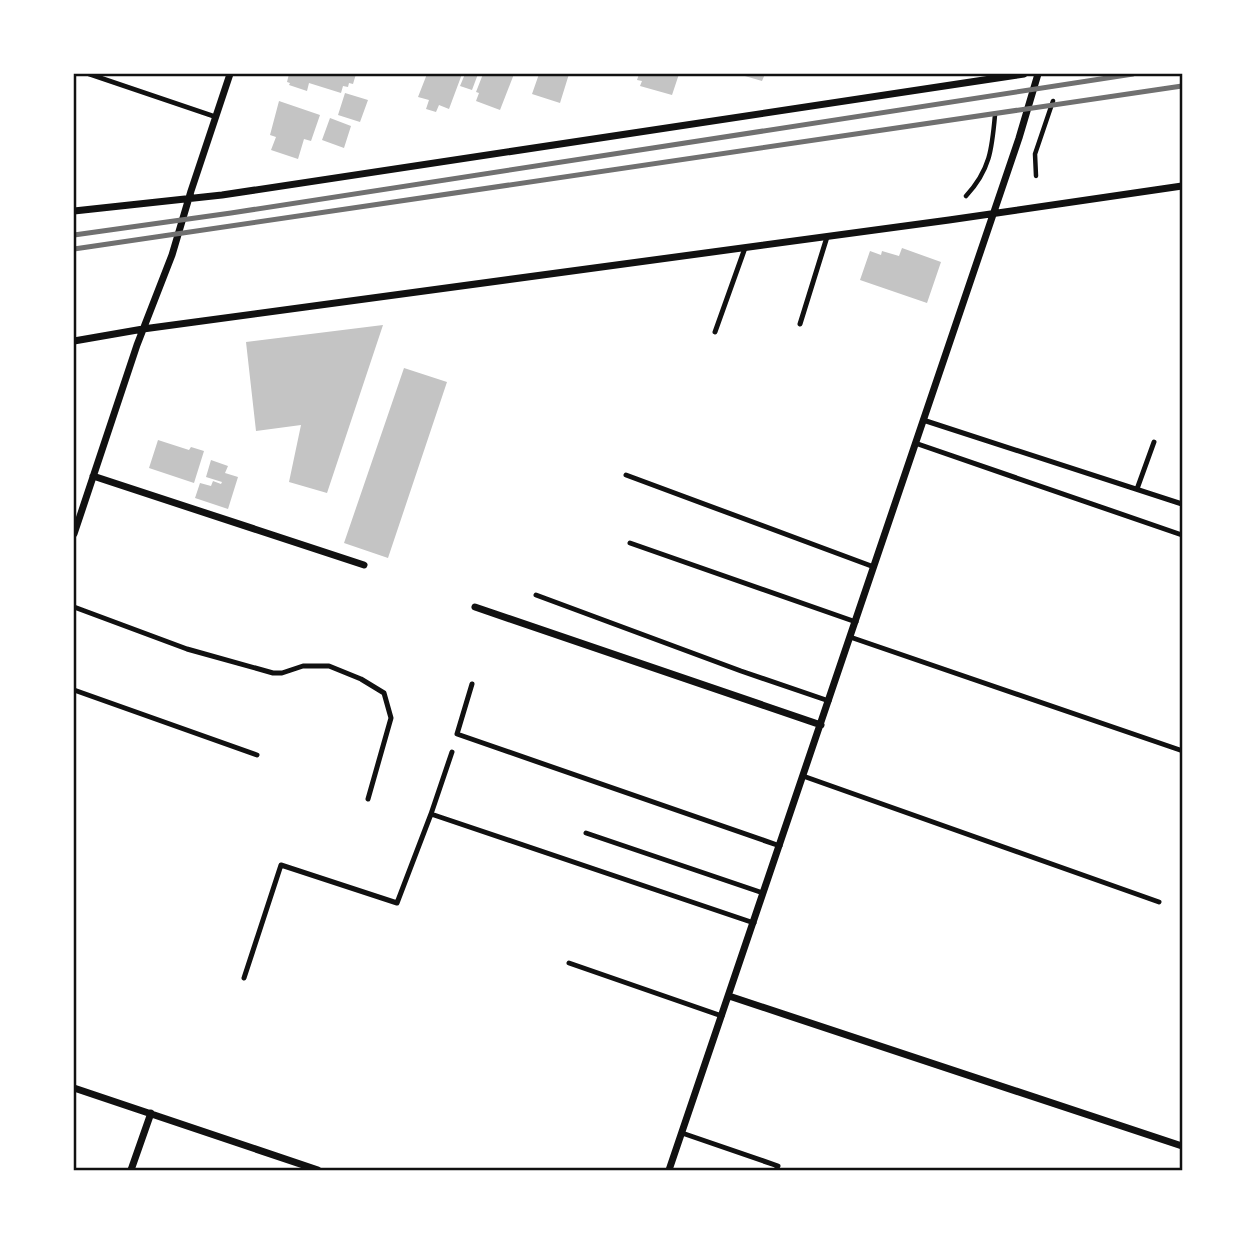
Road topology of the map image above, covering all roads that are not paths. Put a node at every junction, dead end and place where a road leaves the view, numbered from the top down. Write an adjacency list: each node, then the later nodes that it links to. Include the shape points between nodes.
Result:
1 (89, 74): 5 (lane)
2 (230, 74): 5 (street)
3 (1024, 74): 7 (street)
4 (1038, 74): 9 (street)
5 (216, 117): 7 (street)
6 (1182, 186): 9 (street)
7 (188, 198): 8 (street); 13 (street)
8 (74, 211)
9 (993, 214): 10 (street); 16 (street)
10 (827, 237): 11 (street); 12 (lane)
11 (745, 248): 13 (street); 14 (lane)
12 (800, 324)
13 (143, 329): 15 (street); 20 (street)
14 (715, 332)
15 (74, 341)
16 (923, 420): 18 (street); 21 (lane)
17 (1154, 442): 21 (lane)
18 (915, 443): 24 (lane); 27 (street)
19 (626, 475): 27 (lane)
20 (93, 476): 23 (street); 26 (street)
21 (1137, 489): 22 (lane)
22 (1182, 504)
23 (74, 534)
24 (1182, 535)
25 (630, 543): 31 (lane)
26 (364, 565)
27 (874, 567): 31 (street)
28 (536, 595): 35 (lane)
29 (74, 607): 41 (lane, via 187,649 273,673 329,666 376,688 384,694 391,718)
30 (475, 607): 36 (street)
31 (856, 622): 32 (street)
32 (850, 636): 35 (street); 37 (lane)
33 (472, 684): 44 (lane, via 457,734)
34 (74, 690): 39 (lane)
35 (829, 701): 36 (street)
36 (821, 726): 40 (street)
37 (1180, 750)
38 (452, 752): 42 (lane)
39 (257, 755)
40 (803, 776): 44 (street); 46 (lane)
41 (368, 799)
42 (431, 814): 47 (lane); 49 (lane, via 397,903 281,865)
43 (586, 833): 45 (lane)
44 (780, 846): 45 (street)
45 (763, 893): 47 (street)
46 (1158, 902)
47 (754, 923): 50 (street)
48 (569, 963): 51 (lane)
49 (244, 978)
50 (729, 996): 51 (street); 55 (street)
51 (722, 1016): 54 (street)
52 (74, 1088): 53 (street)
53 (151, 1113): 56 (street); 57 (street)
54 (682, 1133): 58 (street); 59 (lane, via 778,1166)
55 (1182, 1146)
56 (131, 1171)
57 (318, 1171)
58 (669, 1171)
59 (776, 1171)

